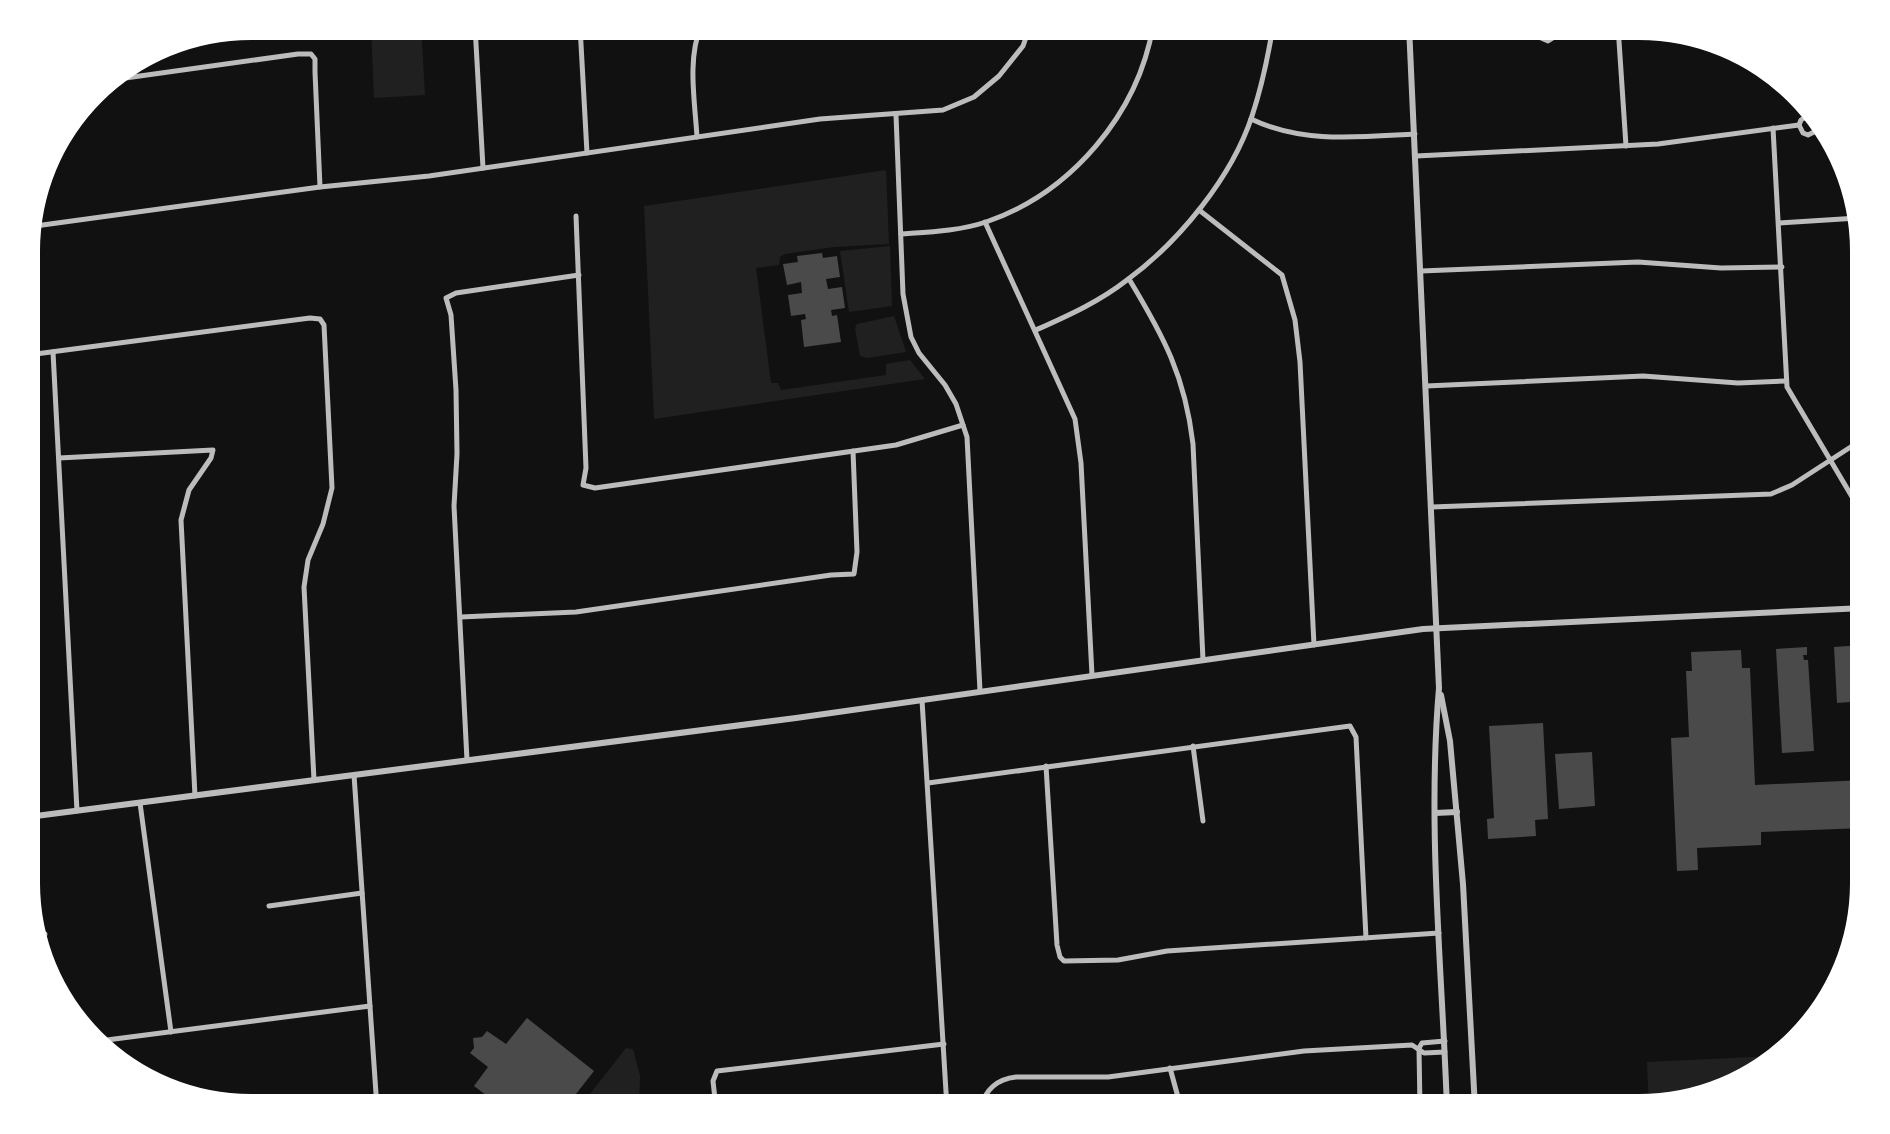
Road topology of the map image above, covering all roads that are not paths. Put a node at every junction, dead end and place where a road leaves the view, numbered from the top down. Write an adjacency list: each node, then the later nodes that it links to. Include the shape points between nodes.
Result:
1 (476, 40): 21 (street)
2 (581, 40): 19 (street)
3 (698, 40): 17 (street)
4 (1023, 40): 10 (street, via 1013,60 974,97 943,110)
5 (1149, 40): 26 (street, via 1135,86 1091,151 1036,198)
6 (1271, 40): 11 (street)
7 (1410, 40): 16 (street)
8 (1616, 40): 18 (street)
9 (133, 77): 22 (street, via 311,54)
10 (896, 115): 17 (street, via 820,119); 29 (street)
11 (1251, 119): 16 (street, via 1311,137); 23 (street)
12 (1803, 119): 13 (street)
13 (1799, 125): 14 (street); 15 (street, via 1803,133)
14 (1773, 128): 18 (street); 27 (street)
15 (1813, 132)
16 (1415, 134): 20 (street)
17 (697, 137): 19 (street)
18 (1626, 146): 20 (street)
19 (587, 153): 21 (street)
20 (1416, 156): 31 (street)
21 (483, 168): 22 (street)
22 (320, 187): 28 (street)
23 (1199, 210): 33 (street); 49 (street, via 1286,282 1300,362)
24 (576, 216): 32 (street)
25 (1847, 219): 27 (street)
26 (985, 222): 29 (street); 34 (street)
27 (1779, 223): 30 (street)
28 (42, 225)
29 (901, 234): 39 (street, via 911,337 945,385)
30 (1782, 267): 31 (street, via 1638,262); 37 (street)
31 (1421, 271): 38 (street)
32 (579, 275): 41 (street, via 583,485 595,488); 47 (street, via 446,298 456,390 454,506)
33 (1129, 279): 34 (street); 50 (street, via 1170,352 1189,415)
34 (1036, 330): 51 (street, via 1079,436)
35 (53, 352): 36 (street); 42 (street); 59 (street, via 320,319 333,477 305,578)
36 (40, 354)
37 (1786, 381): 38 (street, via 1643,376); 43 (street)
38 (1426, 386): 45 (street)
39 (963, 425): 41 (street, via 917,441); 53 (street)
40 (1850, 448): 43 (street)
41 (853, 451): 47 (street, via 854,574 576,612)
42 (59, 458): 61 (street, via 213,450 189,490 181,520); 63 (street)
43 (1831, 461): 44 (street); 45 (street, via 1771,494)
44 (1850, 493)
45 (1432, 507): 48 (street)
46 (1850, 609): 48 (street)
47 (461, 617): 56 (street)
48 (1437, 628): 49 (street); 52 (street)
49 (1314, 645): 50 (street)
50 (1203, 660): 51 (street)
51 (1092, 675): 53 (street)
52 (1439, 688): 64 (street); 65 (street)
53 (980, 691): 54 (street)
54 (922, 700): 56 (street); 60 (street)
55 (1193, 746): 57 (street); 67 (street); 71 (street, via 1350,726 1356,737)
56 (467, 760): 58 (street)
57 (1046, 766): 60 (street); 71 (street, via 1060,957 1069,963)
58 (354, 775): 59 (street); 68 (street)
59 (314, 780): 61 (street)
60 (928, 783): 76 (street)
61 (195, 796): 62 (street)
62 (140, 803): 63 (street); 73 (street)
63 (77, 811): 66 (street)
64 (1457, 812): 65 (street); 87 (street)
65 (1435, 813): 70 (street)
66 (40, 816)
67 (1203, 821)
68 (362, 893): 69 (street); 72 (street)
69 (269, 906)
70 (1439, 933): 71 (street); 75 (street)
71 (1366, 938)
72 (370, 1006): 73 (street); 80 (street)
73 (171, 1032): 74 (street)
74 (110, 1040)
75 (1445, 1041): 77 (street, via 1422,1043); 78 (street)
76 (944, 1044): 81 (street, via 717,1071); 82 (street)
77 (1419, 1048): 78 (street, via 1424,1053); 79 (street, via 1304,1051); 85 (street)
78 (1445, 1052): 86 (street)
79 (1170, 1068): 83 (street, via 1086,1079 1007,1078); 84 (street)
80 (376, 1094)
81 (714, 1094)
82 (946, 1094)
83 (986, 1094)
84 (1177, 1094)
85 (1420, 1094)
86 (1446, 1094)
87 (1474, 1094)

